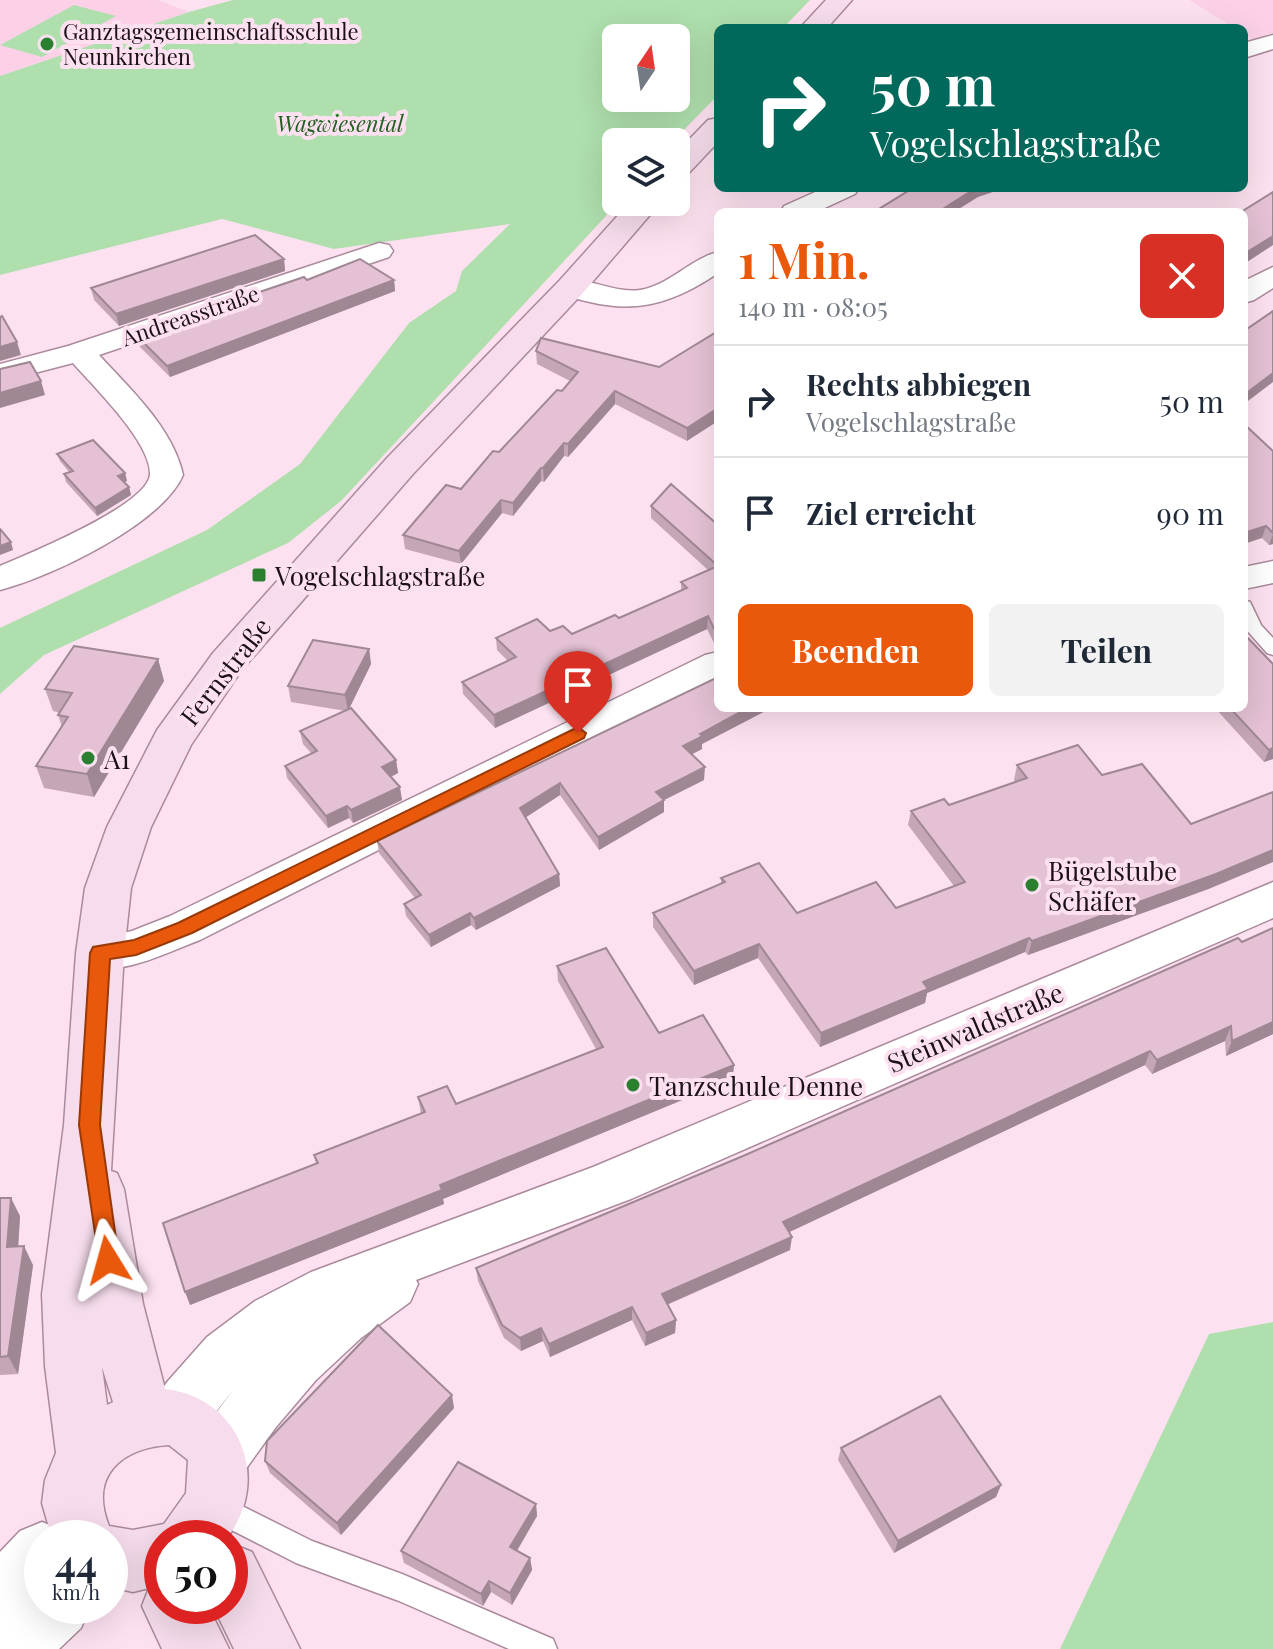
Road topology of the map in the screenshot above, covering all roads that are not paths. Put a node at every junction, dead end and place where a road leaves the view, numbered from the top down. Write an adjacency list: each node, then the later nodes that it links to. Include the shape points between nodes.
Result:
1 (840, 0): 2 (main road)
2 (817, 24)
3 (1273, 42): 4 (street)
4 (1248, 50)
5 (714, 130): 6 (main road)
6 (690, 155)
7 (837, 192): 8 (street)
8 (803, 208)
9 (634, 216): 13 (main road, Fernstraße)
10 (379, 251): 15 (street, Andreasstraße)
11 (714, 262): 13 (street, via 654,299 625,302)
12 (1273, 275): 14 (street)
13 (571, 287): 24 (main road, Fernstraße, via 379,489 227,662 172,740 129,827 108,888)
14 (1248, 291)
15 (79, 352): 16 (street, Andreasstraße); 19 (street, via 131,410 164,460 167,478 155,499 124,519)
16 (0, 373)
17 (1273, 572): 18 (street)
18 (1248, 577)
19 (0, 579)
20 (1248, 615): 21 (lane)
21 (1273, 649)
22 (714, 666): 24 (street, via 185,928 136,947)
23 (1273, 899): 26 (street, Steinwaldstraße, via 609,1184)
24 (100, 953): 25 (main road, Fernstraße)
25 (90, 1125): 27 (main road, Fernstraße, via 111,1287 133,1382); 28 (main road, Fernstraße, via 70,1294 73,1366)
26 (454, 1243): 27 (street, Steinwaldstraße, via 290,1310 235,1347); 29 (street, Steinwaldstraße, via 368,1299 314,1345 249,1411)
27 (162, 1416): 28 (main road, via 124,1424); 29 (main road, via 195,1425 210,1438)
28 (86, 1457): 29 (main road, via 72,1494)
29 (142, 1543): 30 (street, Steinwaldstraße); 34 (main road); 36 (lane, via 306,1553)
30 (0, 1596)
31 (248, 1610): 35 (main road)
32 (40, 1624): 33 (street)
33 (13, 1649)
34 (197, 1649)
35 (268, 1649)
36 (543, 1649)

